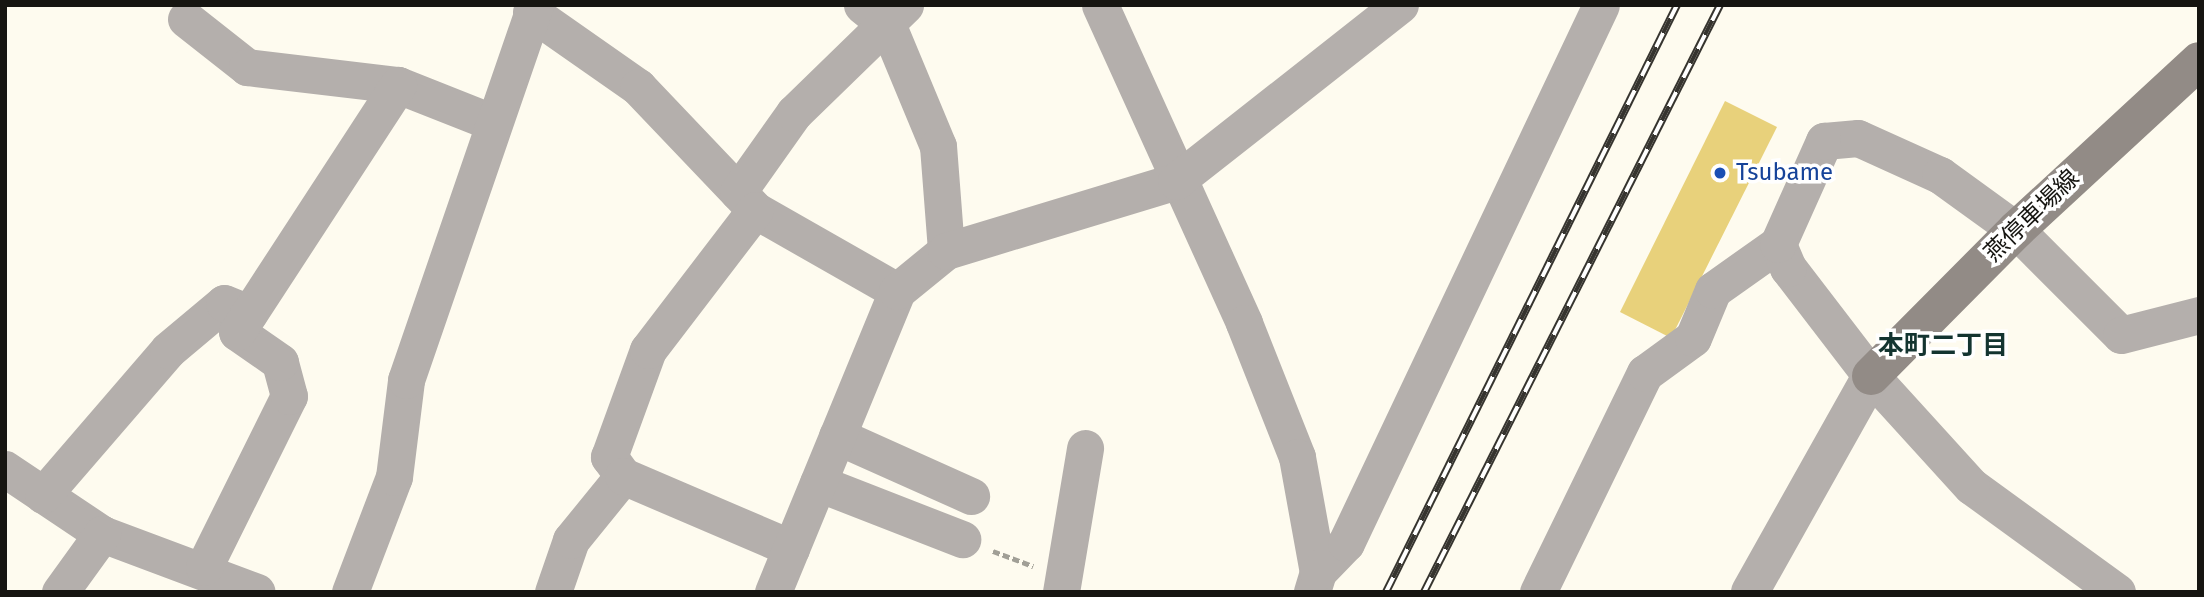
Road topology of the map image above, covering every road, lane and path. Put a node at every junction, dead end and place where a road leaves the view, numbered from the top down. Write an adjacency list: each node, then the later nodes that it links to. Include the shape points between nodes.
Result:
1 (1100, 5): 10 (street)
2 (1400, 5): 10 (street)
3 (1601, 5): 30 (street, via 1346,543)
4 (533, 8): 9 (street); 11 (street, via 638,87)
5 (182, 10): 8 (street, via 247,67)
6 (885, 12): 11 (street, via 794,113); 14 (street, via 937,146)
7 (2199, 61): 12 (main road, 燕停車場線)
8 (398, 85): 9 (street); 16 (street)
9 (494, 123): 34 (street, via 406,380 394,477)
10 (1176, 181): 14 (street); 30 (street, via 1244,323 1297,457)
11 (746, 201): 15 (street); 22 (street, via 648,350 609,457)
12 (2016, 230): 13 (street, via 1940,175 1858,138 1824,141); 17 (street, via 2122,335); 18 (main road, 燕停車場線)
13 (1778, 244): 18 (street, via 1788,268); 37 (street, via 1713,290 1693,338 1645,373)
14 (946, 251): 15 (street)
15 (897, 291): 19 (street)
16 (249, 313): 24 (street, via 224,303 168,350); 29 (street, via 237,332 280,362 289,396)
17 (2199, 315)
18 (1871, 376): 38 (street); 39 (street, via 1971,486)
19 (837, 436): 23 (street); 25 (street)
20 (1085, 448): 31 (street)
21 (5, 469): 24 (street)
22 (623, 476): 28 (street); 35 (street, via 571,540)
23 (818, 483): 27 (street); 28 (street)
24 (43, 495): 26 (street)
25 (971, 496)
26 (102, 534): 29 (street); 32 (street)
27 (962, 539): 31 (path)
28 (791, 548): 36 (street)
29 (204, 567): 33 (street)
30 (1315, 582)
31 (1061, 584)
32 (60, 592)
33 (257, 592)
34 (350, 592)
35 (553, 592)
36 (773, 592)
37 (1538, 592)
38 (1750, 592)
39 (2118, 592)

